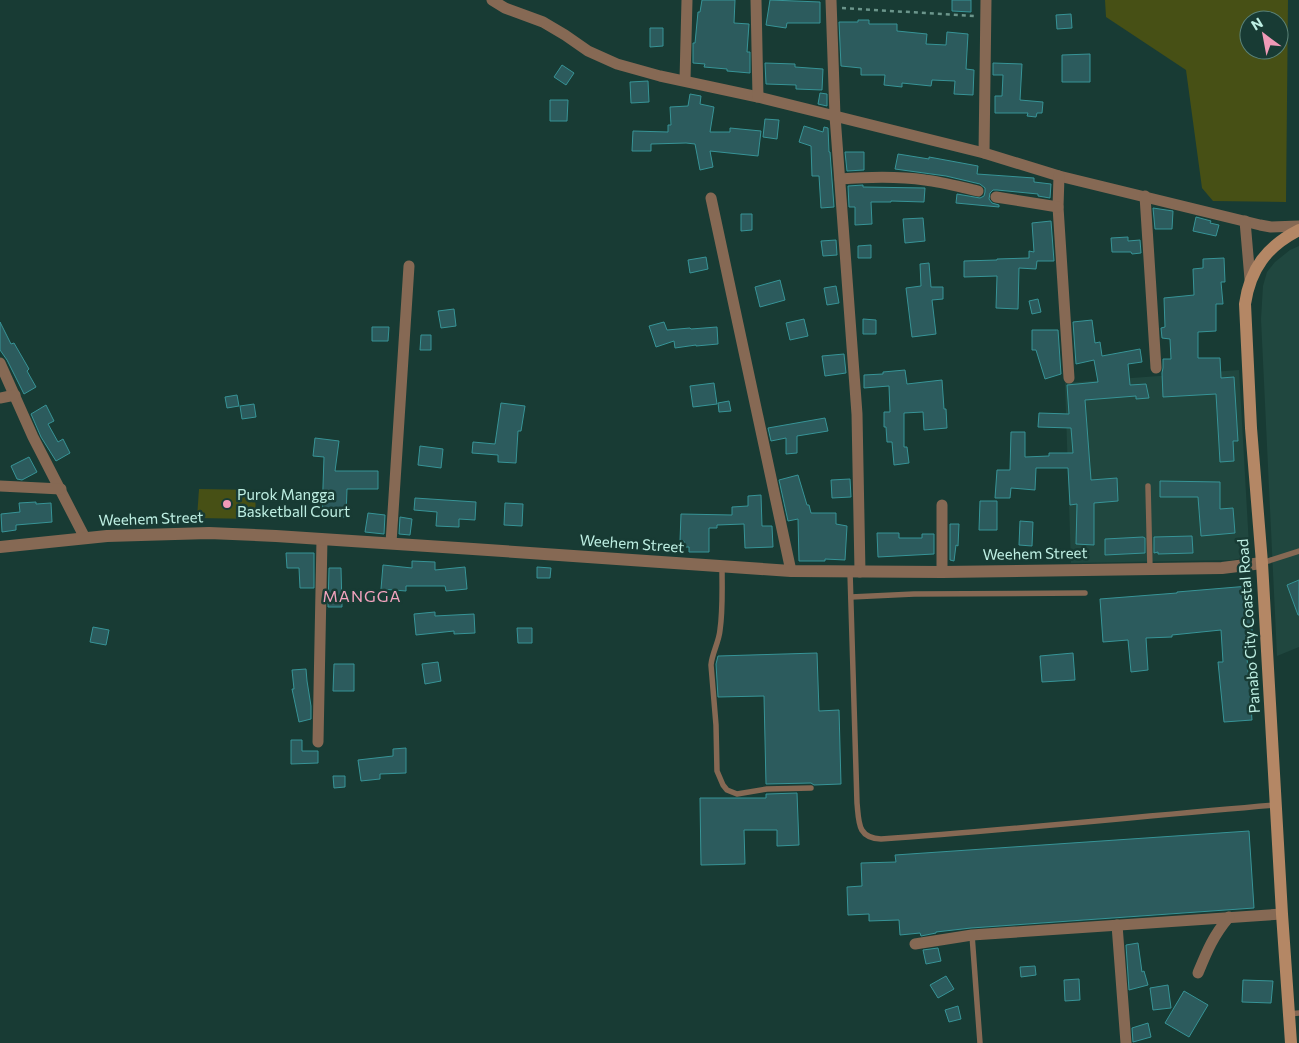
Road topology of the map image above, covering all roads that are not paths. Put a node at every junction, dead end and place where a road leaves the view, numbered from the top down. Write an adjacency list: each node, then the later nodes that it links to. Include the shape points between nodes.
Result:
1 (492, 0): 6 (street, via 543,22 609,61)
2 (687, 0): 6 (street)
3 (756, 0): 7 (street)
4 (986, 0): 9 (street)
5 (831, 3): 8 (street)
6 (685, 80): 7 (street)
7 (758, 97): 8 (street)
8 (835, 116): 9 (street); 11 (street)
9 (984, 153): 10 (street)
10 (1059, 176): 13 (street); 16 (street)
11 (840, 179): 12 (street, via 913,178); 39 (street, via 857,414)
12 (978, 191)
13 (1145, 196): 17 (street); 22 (street)
14 (996, 197): 16 (street)
15 (711, 198): 38 (street)
16 (1058, 207): 23 (street)
17 (1245, 221): 18 (street, via 1271,227); 20 (street)
18 (1299, 228): 20 (main road, Panabo City Coastal Road, via 1267,253)
19 (409, 266): 32 (street)
20 (1250, 279): 35 (main road, Panabo City Coastal Road, via 1245,326)
21 (0, 363): 24 (street)
22 (1156, 368)
23 (1069, 378)
24 (14, 395): 25 (street); 28 (street)
25 (0, 398)
26 (0, 486): 28 (street)
27 (1148, 486): 37 (lane)
28 (61, 489): 30 (street)
29 (942, 505): 40 (street)
30 (85, 538): 31 (street, Weehem Street, via 209,532); 33 (street, Weehem Street)
31 (322, 539): 32 (street, Weehem Street); 43 (street)
32 (391, 543): 36 (street, Weehem Street)
33 (0, 547)
34 (1299, 551): 35 (lane)
35 (1262, 563): 37 (street, Weehem Street, via 1222,568); 45 (main road, Panabo City Coastal Road)
36 (722, 567): 38 (street, Weehem Street); 44 (lane, via 720,630 711,665 720,779 727,790 737,794 767,789)
37 (1150, 569): 40 (street, Weehem Street)
38 (791, 571): 39 (street, Weehem Street)
39 (855, 572): 40 (street, Weehem Street); 42 (lane)
40 (942, 572)
41 (1085, 593): 42 (lane)
42 (851, 597): 45 (lane, via 857,803 861,829 872,839)
43 (318, 742)
44 (810, 788)
45 (1276, 804): 46 (main road, Panabo City Coastal Road)
46 (1282, 914): 47 (street); 52 (main road, Panabo City Coastal Road)
47 (1229, 917): 48 (street); 51 (street, via 1218,930)
48 (1117, 925): 49 (street); 54 (street)
49 (972, 935): 50 (street); 53 (lane)
50 (916, 944)
51 (1198, 973)
52 (1294, 1013): 55 (main road, Panabo City Coastal Road)
53 (980, 1043)
54 (1126, 1043)
55 (1292, 1043)

